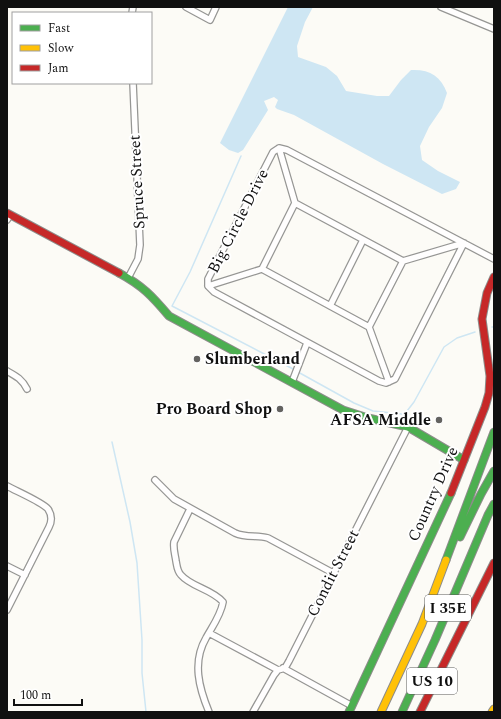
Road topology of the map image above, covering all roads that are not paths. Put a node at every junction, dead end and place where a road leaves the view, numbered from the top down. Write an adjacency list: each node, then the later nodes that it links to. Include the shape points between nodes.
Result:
1 (186, 7): 2 (street, via 210,20)
2 (216, 7)
3 (441, 7): 4 (street)
4 (494, 28)
5 (133, 84): 15 (street, Spruce Street, via 140,245 138,259)
6 (279, 148): 7 (street); 10 (street); 16 (street, Big Circle Drive, via 274,150 269,159 208,279)
7 (295, 203): 9 (street); 13 (street)
8 (8, 216): 15 (main road)
9 (363, 240): 12 (street); 17 (street)
10 (464, 243): 11 (street); 12 (street); 22 (street, via 394,379)
11 (494, 259)
12 (403, 260): 18 (street)
13 (262, 269): 16 (street); 17 (street)
14 (494, 277): 26 (main road, Country Drive, via 487,293 482,320 490,376 489,393)
15 (128, 278): 21 (main road, via 142,287 170,316)
16 (208, 286): 19 (street, Big Circle Drive, via 214,292)
17 (330, 306): 18 (street)
18 (369, 327): 22 (street)
19 (307, 343): 21 (street); 22 (street, Big Circle Drive, via 382,382)
20 (7, 371): 23 (street, via 23,381)
21 (292, 382): 24 (main road, via 342,410)
22 (389, 382)
23 (27, 388)
24 (408, 427): 26 (main road); 34 (street, Condit Street)
25 (494, 432): 36 (main road)
26 (464, 460): 41 (main road, Country Drive)
27 (494, 471): 36 (main road, I 35E)
28 (155, 480): 31 (street, via 174,499)
29 (7, 486): 35 (street, via 42,505 50,515 50,524)
30 (494, 504): 46 (main road, I 35E)
31 (190, 509): 34 (street, via 240,535 268,538); 38 (street, via 173,548 178,571 182,576 223,602)
32 (7, 566): 35 (street)
33 (493, 566): 39 (main road, US 10)
34 (333, 572): 40 (street, Condit Street, via 289,661 285,668)
35 (25, 575): 37 (street)
36 (440, 578): 45 (main road, I 35E, via 422,624)
37 (7, 610)
38 (209, 633): 40 (street); 43 (street, via 201,649 198,672)
39 (450, 650): 47 (main road, US 10); 48 (main road)
40 (281, 669): 41 (street); 44 (street, Condit Street, via 268,683)
41 (350, 709)
42 (494, 709): 49 (main road)
43 (209, 712)
44 (253, 712)
45 (381, 712)
46 (402, 712)
47 (413, 712)
48 (420, 712)
49 (492, 712)

